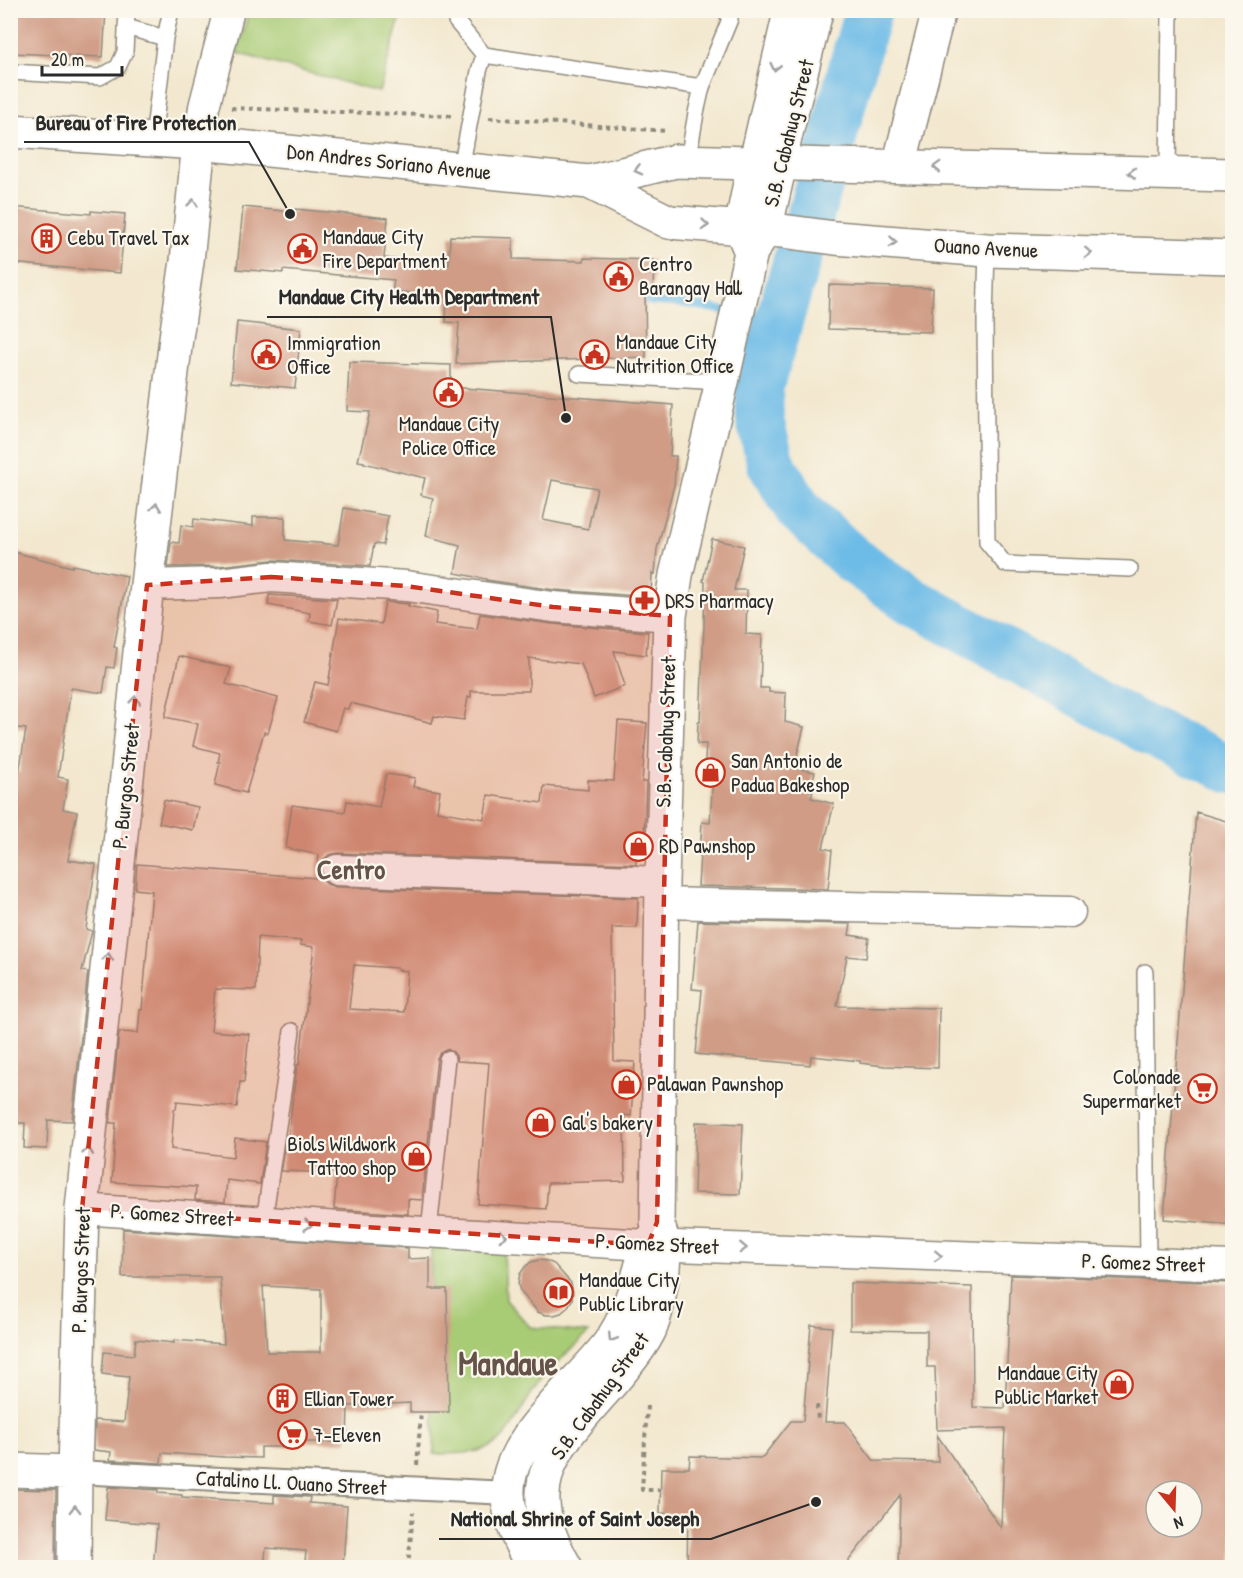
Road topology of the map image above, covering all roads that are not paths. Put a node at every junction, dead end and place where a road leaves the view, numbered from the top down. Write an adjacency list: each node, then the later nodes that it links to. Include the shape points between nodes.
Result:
1 (127, 10): 10 (lane)
2 (171, 10): 11 (lane)
3 (229, 10): 17 (street, P. Burgos Street, via 204,107)
4 (456, 10): 12 (lane, via 456,21)
5 (725, 10): 14 (lane, via 730,19)
6 (789, 10): 19 (street, S.B. Cabahug Street, one-way to 19)
7 (818, 10): 19 (street, S.B. Cabahug Street)
8 (939, 10): 20 (main road)
9 (1170, 10): 22 (lane)
10 (126, 27): 11 (lane); 13 (lane, via 125,52 118,67 100,77)
11 (165, 38): 16 (lane)
12 (484, 55): 14 (lane); 21 (lane)
13 (10, 72)
14 (702, 87): 18 (lane)
15 (10, 130): 16 (main road, Don Andres Soriano Avenue)
16 (153, 140): 17 (main road, Don Andres Soriano Avenue)
17 (199, 143): 21 (main road, Don Andres Soriano Avenue); 31 (main road, P. Burgos Street, one-way to 17)
18 (688, 160): 19 (main road, Don Andres Soriano Avenue); 24 (main road, Don Andres Soriano Avenue, one-way to 24)
19 (778, 164): 20 (main road); 25 (main road, S.B. Cabahug Street)
20 (899, 165): 22 (main road, one-way to 20)
21 (461, 170): 24 (main road, Don Andres Soriano Avenue)
22 (1168, 174): 23 (main road)
23 (1233, 175)
24 (589, 182): 25 (main road, Don Andres Soriano Avenue, one-way to 25, via 669,222)
25 (757, 245): 26 (main road, Ouano Avenue, one-way to 26, via 835,238); 29 (main road, S.B. Cabahug Street)
26 (987, 250): 27 (main road, Ouano Avenue, one-way to 27); 30 (lane, via 987,542 1005,564)
27 (1233, 257)
28 (579, 374): 29 (lane)
29 (722, 382): 32 (main road, S.B. Cabahug Street, via 676,575)
30 (1130, 569)
31 (147, 585): 32 (street, via 271,577 406,586 554,607); 39 (main road, P. Burgos Street, one-way to 31)
32 (670, 616): 34 (main road, S.B. Cabahug Street)
33 (337, 870): 34 (street)
34 (662, 892): 35 (street); 42 (main road, S.B. Cabahug Street)
35 (1070, 912)
36 (1145, 972): 43 (lane)
37 (292, 1031): 40 (lane)
38 (447, 1059): 41 (lane)
39 (82, 1209): 40 (street, P. Gomez Street); 46 (main road, P. Burgos Street)
40 (264, 1221): 41 (street, P. Gomez Street, one-way to 41, via 339,1232)
41 (429, 1232): 42 (street, P. Gomez Street, one-way to 42)
42 (656, 1237): 43 (street, P. Gomez Street, one-way to 43); 47 (main road, S.B. Cabahug Street, one-way to 47, via 631,1305 609,1344 521,1448 511,1467); 48 (main road, S.B. Cabahug Street, via 662,1273 649,1330 629,1361 562,1442 547,1472)
43 (1148, 1263): 44 (street, P. Gomez Street)
44 (1233, 1266)
45 (10, 1470): 46 (main road)
46 (75, 1472): 47 (street, Catalino Ll. Ouano Street); 50 (main road, P. Burgos Street, one-way to 46)
47 (508, 1493): 48 (main road); 49 (main road, S.B. Cabahug Street, via 515,1529)
48 (543, 1495): 49 (main road, S.B. Cabahug Street)
49 (548, 1564)
50 (75, 1568)

